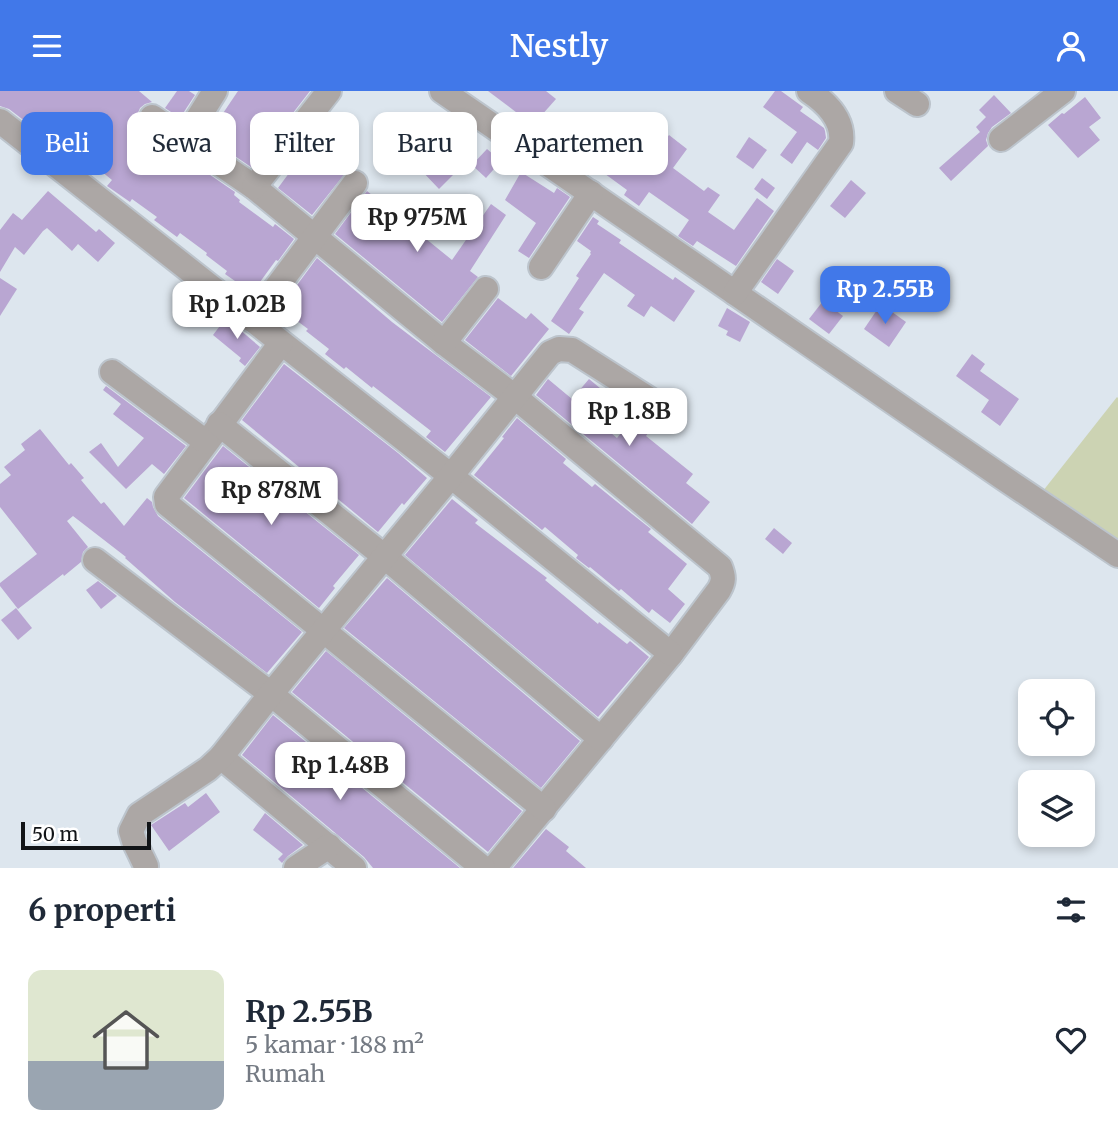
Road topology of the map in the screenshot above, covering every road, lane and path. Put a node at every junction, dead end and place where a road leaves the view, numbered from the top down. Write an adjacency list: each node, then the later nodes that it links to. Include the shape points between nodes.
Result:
1 (215, 91): 6 (street)
2 (329, 91): 11 (street)
3 (442, 91): 12 (street)
4 (809, 91): 16 (street, via 838,119 841,143)
5 (1063, 91): 8 (street)
6 (202, 112)
7 (0, 121): 17 (street)
8 (1001, 139)
9 (236, 174): 11 (street)
10 (355, 183): 13 (street)
11 (254, 187): 13 (street)
12 (591, 193): 14 (street); 16 (street)
13 (314, 236): 17 (street); 19 (street)
14 (541, 267)
15 (486, 289): 19 (street)
16 (735, 293): 25 (street)
17 (252, 320): 18 (street)
18 (281, 343): 23 (street); 24 (street)
19 (444, 343): 21 (street)
20 (112, 372): 23 (street)
21 (514, 397): 22 (street, via 550,353 566,349); 24 (street); 29 (street, via 720,567 724,581 719,590)
22 (660, 406)
23 (212, 433): 26 (street); 28 (street, via 166,497 167,504)
24 (451, 476): 26 (street); 29 (street)
25 (1118, 555)
26 (385, 557): 28 (street); 31 (street)
27 (95, 560): 30 (street)
28 (324, 631): 30 (street); 33 (street)
29 (671, 654): 31 (street)
30 (271, 694): 32 (street); 38 (street)
31 (601, 739): 33 (street)
32 (221, 757): 34 (street); 35 (street, via 139,815 131,831)
33 (544, 809): 39 (street)
34 (329, 846): 36 (street); 37 (street)
35 (146, 866)
36 (296, 868)
37 (354, 868)
38 (483, 868)
39 (494, 868)

